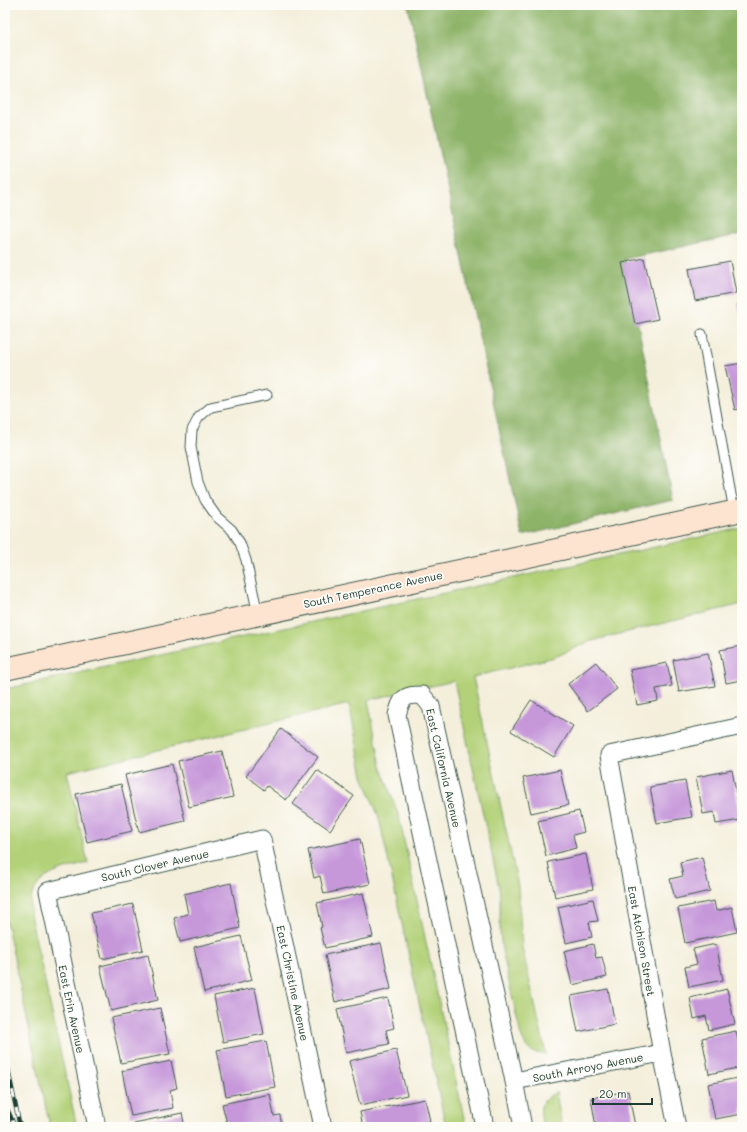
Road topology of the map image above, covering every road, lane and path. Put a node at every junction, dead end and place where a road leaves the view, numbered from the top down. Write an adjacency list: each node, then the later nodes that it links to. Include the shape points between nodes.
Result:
1 (702, 334): 3 (lane)
2 (267, 395): 4 (lane, via 211,408 199,417 192,430 191,447 198,482 205,500 217,517 232,530 240,543)
3 (738, 510): 4 (main road, South Temperance Avenue)
4 (258, 614): 5 (main road, South Temperance Avenue)
5 (5, 669)
6 (742, 726): 9 (street, East Atchison Street, via 609,755)
7 (262, 839): 8 (street, South Clover Avenue); 12 (street, East Christine Avenue)
8 (48, 891): 11 (street, East Erin Avenue)
9 (662, 1053): 10 (street, South Arroyo Avenue); 15 (street, East Atchison Street)
10 (514, 1081): 13 (street, East California Avenue, via 430,706 422,696 410,695 400,702 397,714); 14 (street, East California Avenue)
11 (97, 1127)
12 (323, 1127)
13 (485, 1127)
14 (523, 1127)
15 (678, 1127)

